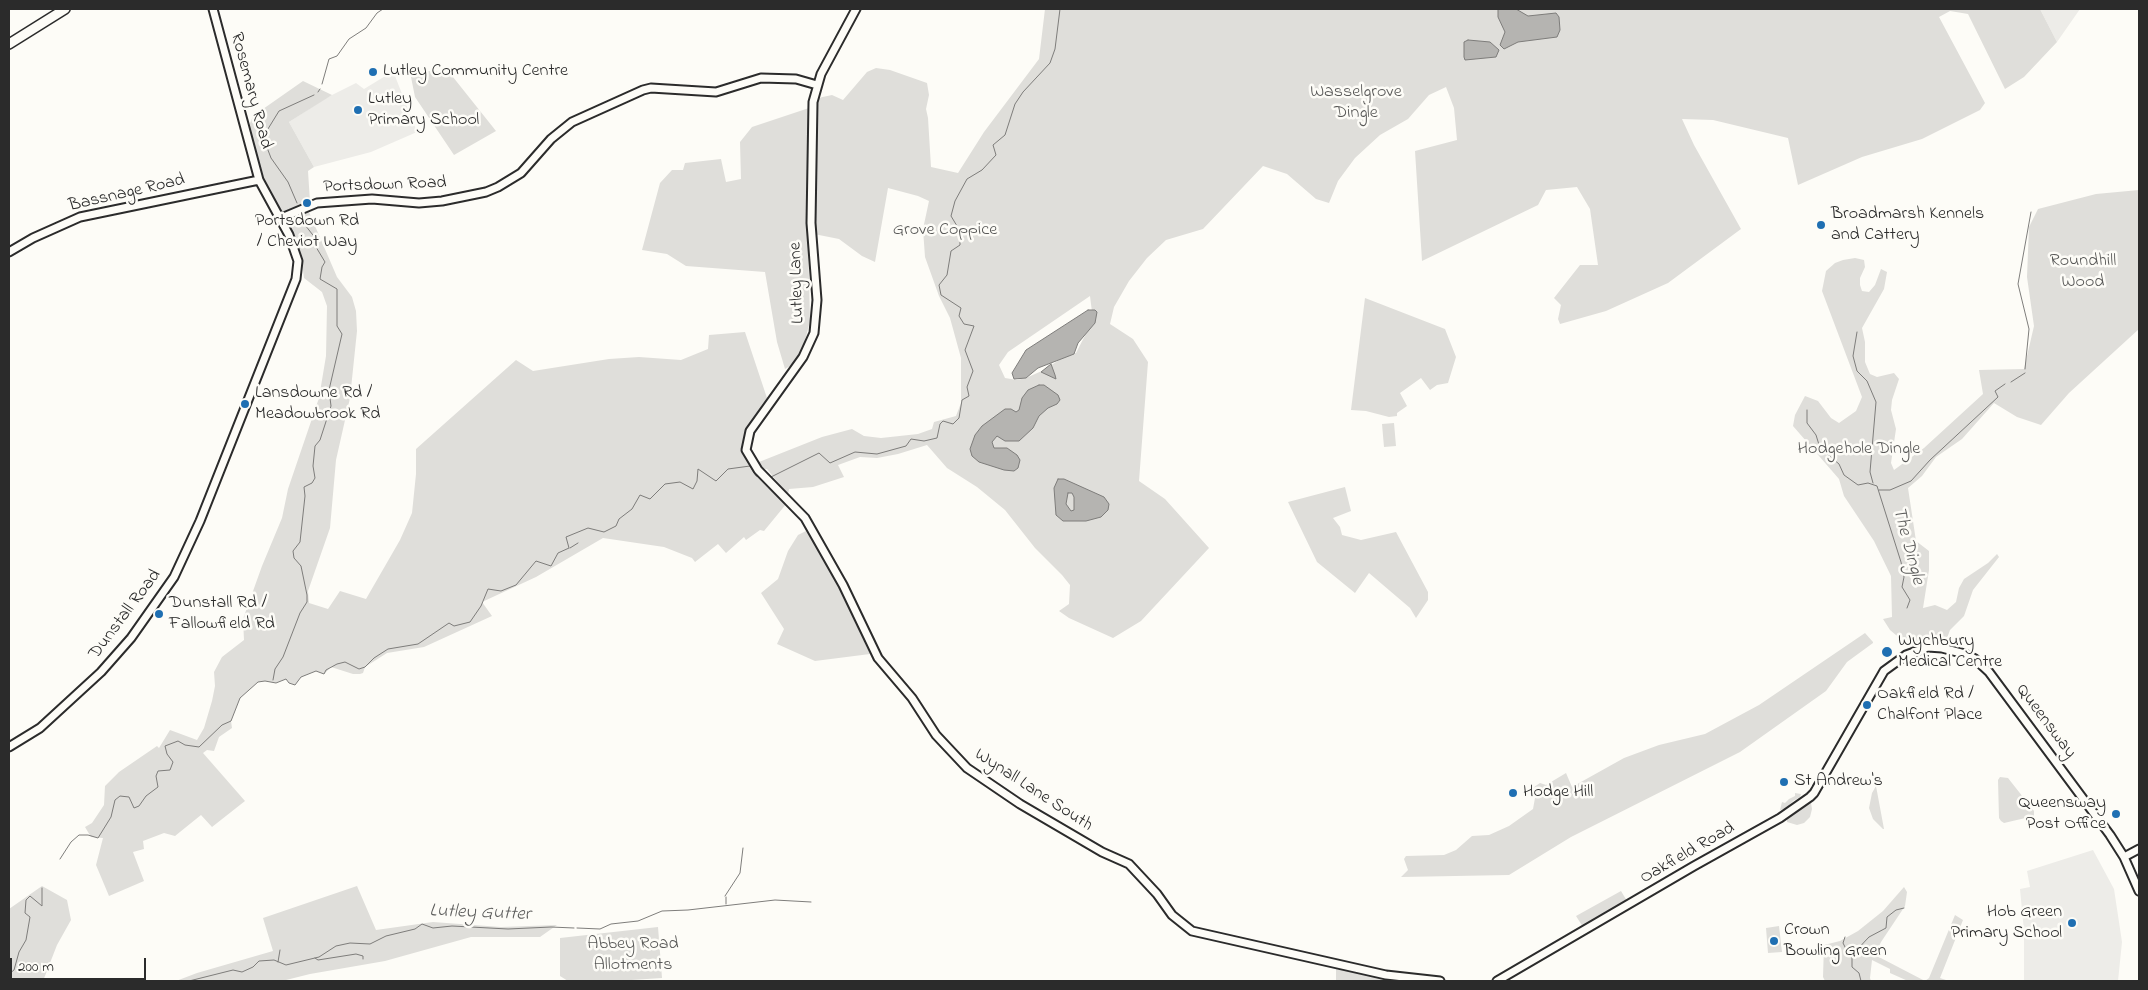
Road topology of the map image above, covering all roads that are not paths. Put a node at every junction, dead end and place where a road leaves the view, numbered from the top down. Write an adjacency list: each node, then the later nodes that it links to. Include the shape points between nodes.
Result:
1 (65, 9): 4 (main road)
2 (213, 9): 6 (street, Rosemary Road)
3 (856, 9): 5 (street, Lutley Lane)
4 (9, 44)
5 (816, 85): 7 (street, Portsdown Road, via 796,79 761,78 716,92 643,90 572,122 551,139 521,173 486,192 428,202 372,199 317,203); 9 (street, Lutley Lane, via 812,114 811,223 817,300 814,333 803,357 758,417 746,446 758,470)
6 (258, 180): 7 (street, Rosemary Road); 8 (street, Bassnage Road, via 80,217)
7 (280, 219): 11 (street, Dunstall Road, via 289,235 298,271 180,567 155,606 101,672 40,728)
8 (9, 252)
9 (808, 523): 15 (street, Wynall Lane South, via 875,652 912,698 936,735 967,768 1020,804 1102,852 1129,864 1172,915 1192,931 1386,975)
10 (1858, 716): 13 (street, Queensway, via 1884,671 1906,655 1928,648 1947,648 1965,654 1989,672 2094,811); 16 (street, Oakfield Road, via 1814,793 1780,818)
11 (9, 747)
12 (2139, 848): 13 (street)
13 (2124, 857): 14 (street, Queensway)
14 (2139, 891)
15 (1440, 981)
16 (1497, 981)

